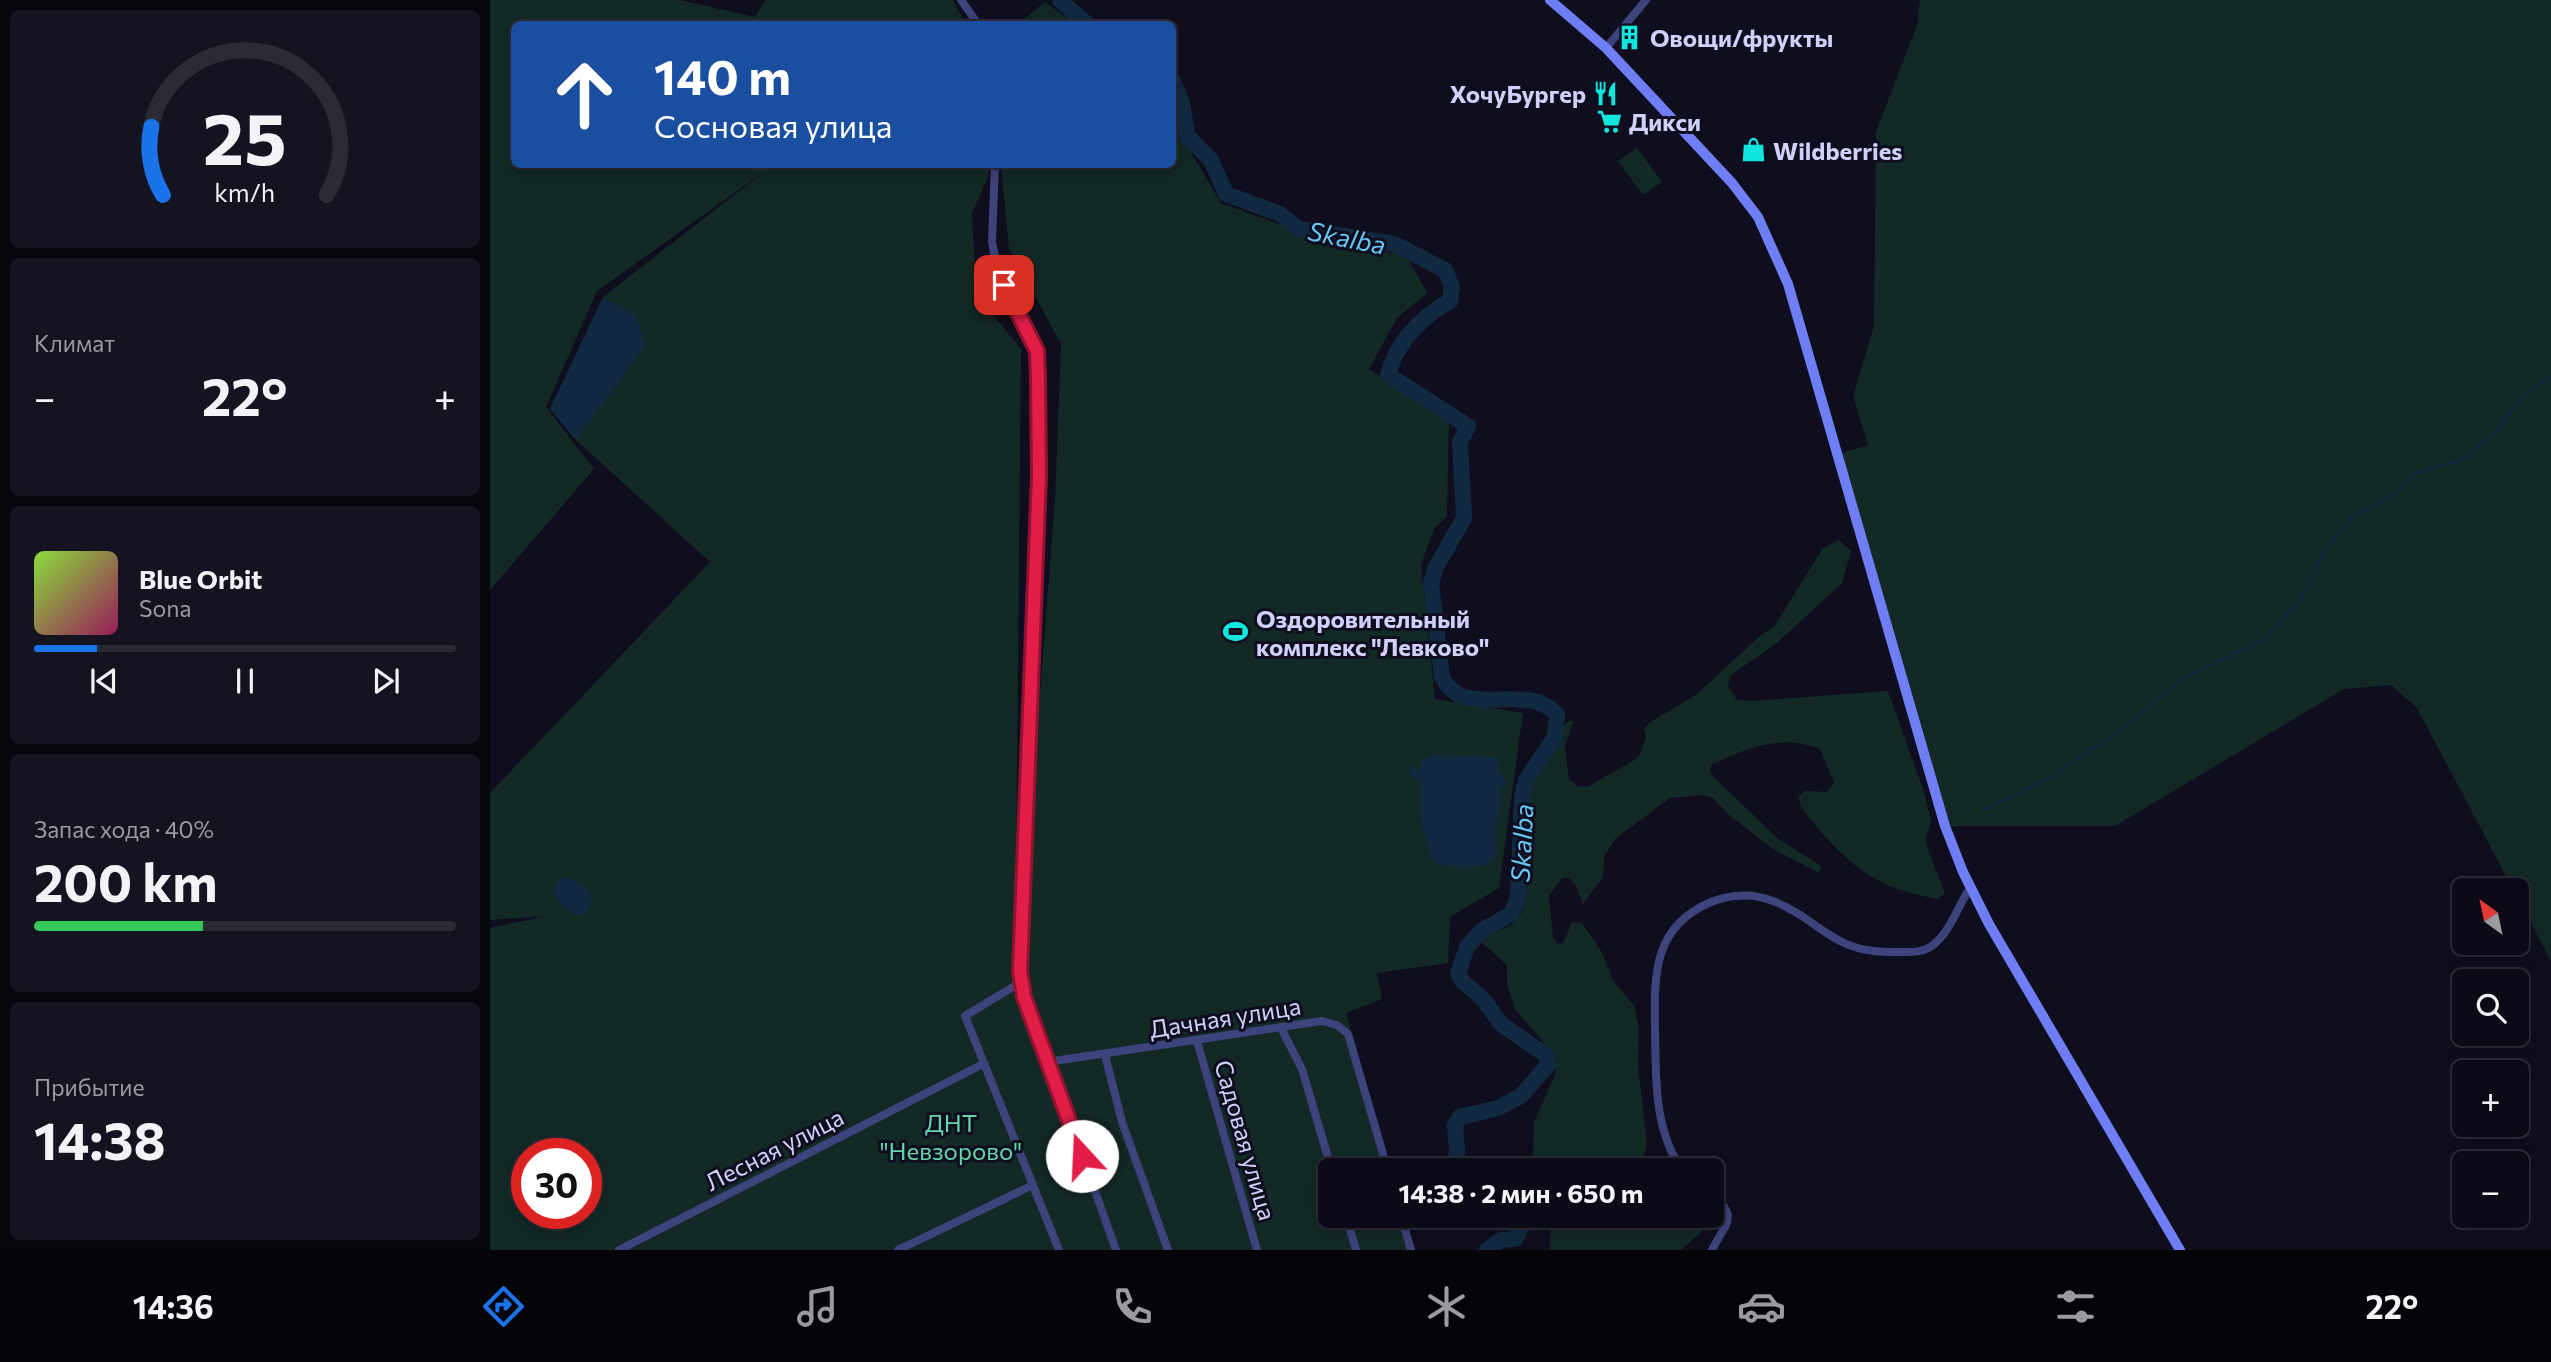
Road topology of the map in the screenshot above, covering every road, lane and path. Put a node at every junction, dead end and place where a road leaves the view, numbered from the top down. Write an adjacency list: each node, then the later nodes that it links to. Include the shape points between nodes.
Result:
1 (961, 0): 4 (street)
2 (1550, 0): 5 (street)
3 (1646, 0): 5 (street)
4 (976, 21)
5 (1606, 48): 7 (street, via 1732,183 1758,217 1777,255 1945,826)
6 (995, 168): 8 (street, via 992,242 996,263 1037,351 1038,376 1039,476)
7 (1970, 888): 16 (street, via 1940,941 1923,951 1851,947 1776,902 1748,895 1718,899 1682,917 1662,948 1655,1013 1662,1127); 30 (street)
8 (1021, 982): 12 (street); 13 (street, via 965,1017)
9 (1281, 1028): 10 (street, Дачная улица); 14 (street, via 1302,1069); 15 (street, Дачная улица, via 1322,1021 1348,1034)
10 (1197, 1041): 11 (street, Дачная улица); 26 (street, Садовая улица)
11 (1105, 1055): 12 (street, Дачная улица); 25 (street, via 1122,1122)
12 (1047, 1062): 24 (street)
13 (983, 1064): 17 (street); 21 (street, Лесная улица)
14 (1328, 1158)
15 (1384, 1158)
16 (1677, 1158)
17 (1033, 1185): 22 (street); 23 (street)
18 (1724, 1206): 29 (street, via 1727,1228)
19 (1350, 1228): 27 (street)
20 (1405, 1228): 28 (street)
21 (619, 1250)
22 (898, 1250)
23 (1059, 1250)
24 (1116, 1250)
25 (1168, 1250)
26 (1257, 1250)
27 (1356, 1250)
28 (1411, 1250)
29 (1712, 1250)
30 (2180, 1250)

